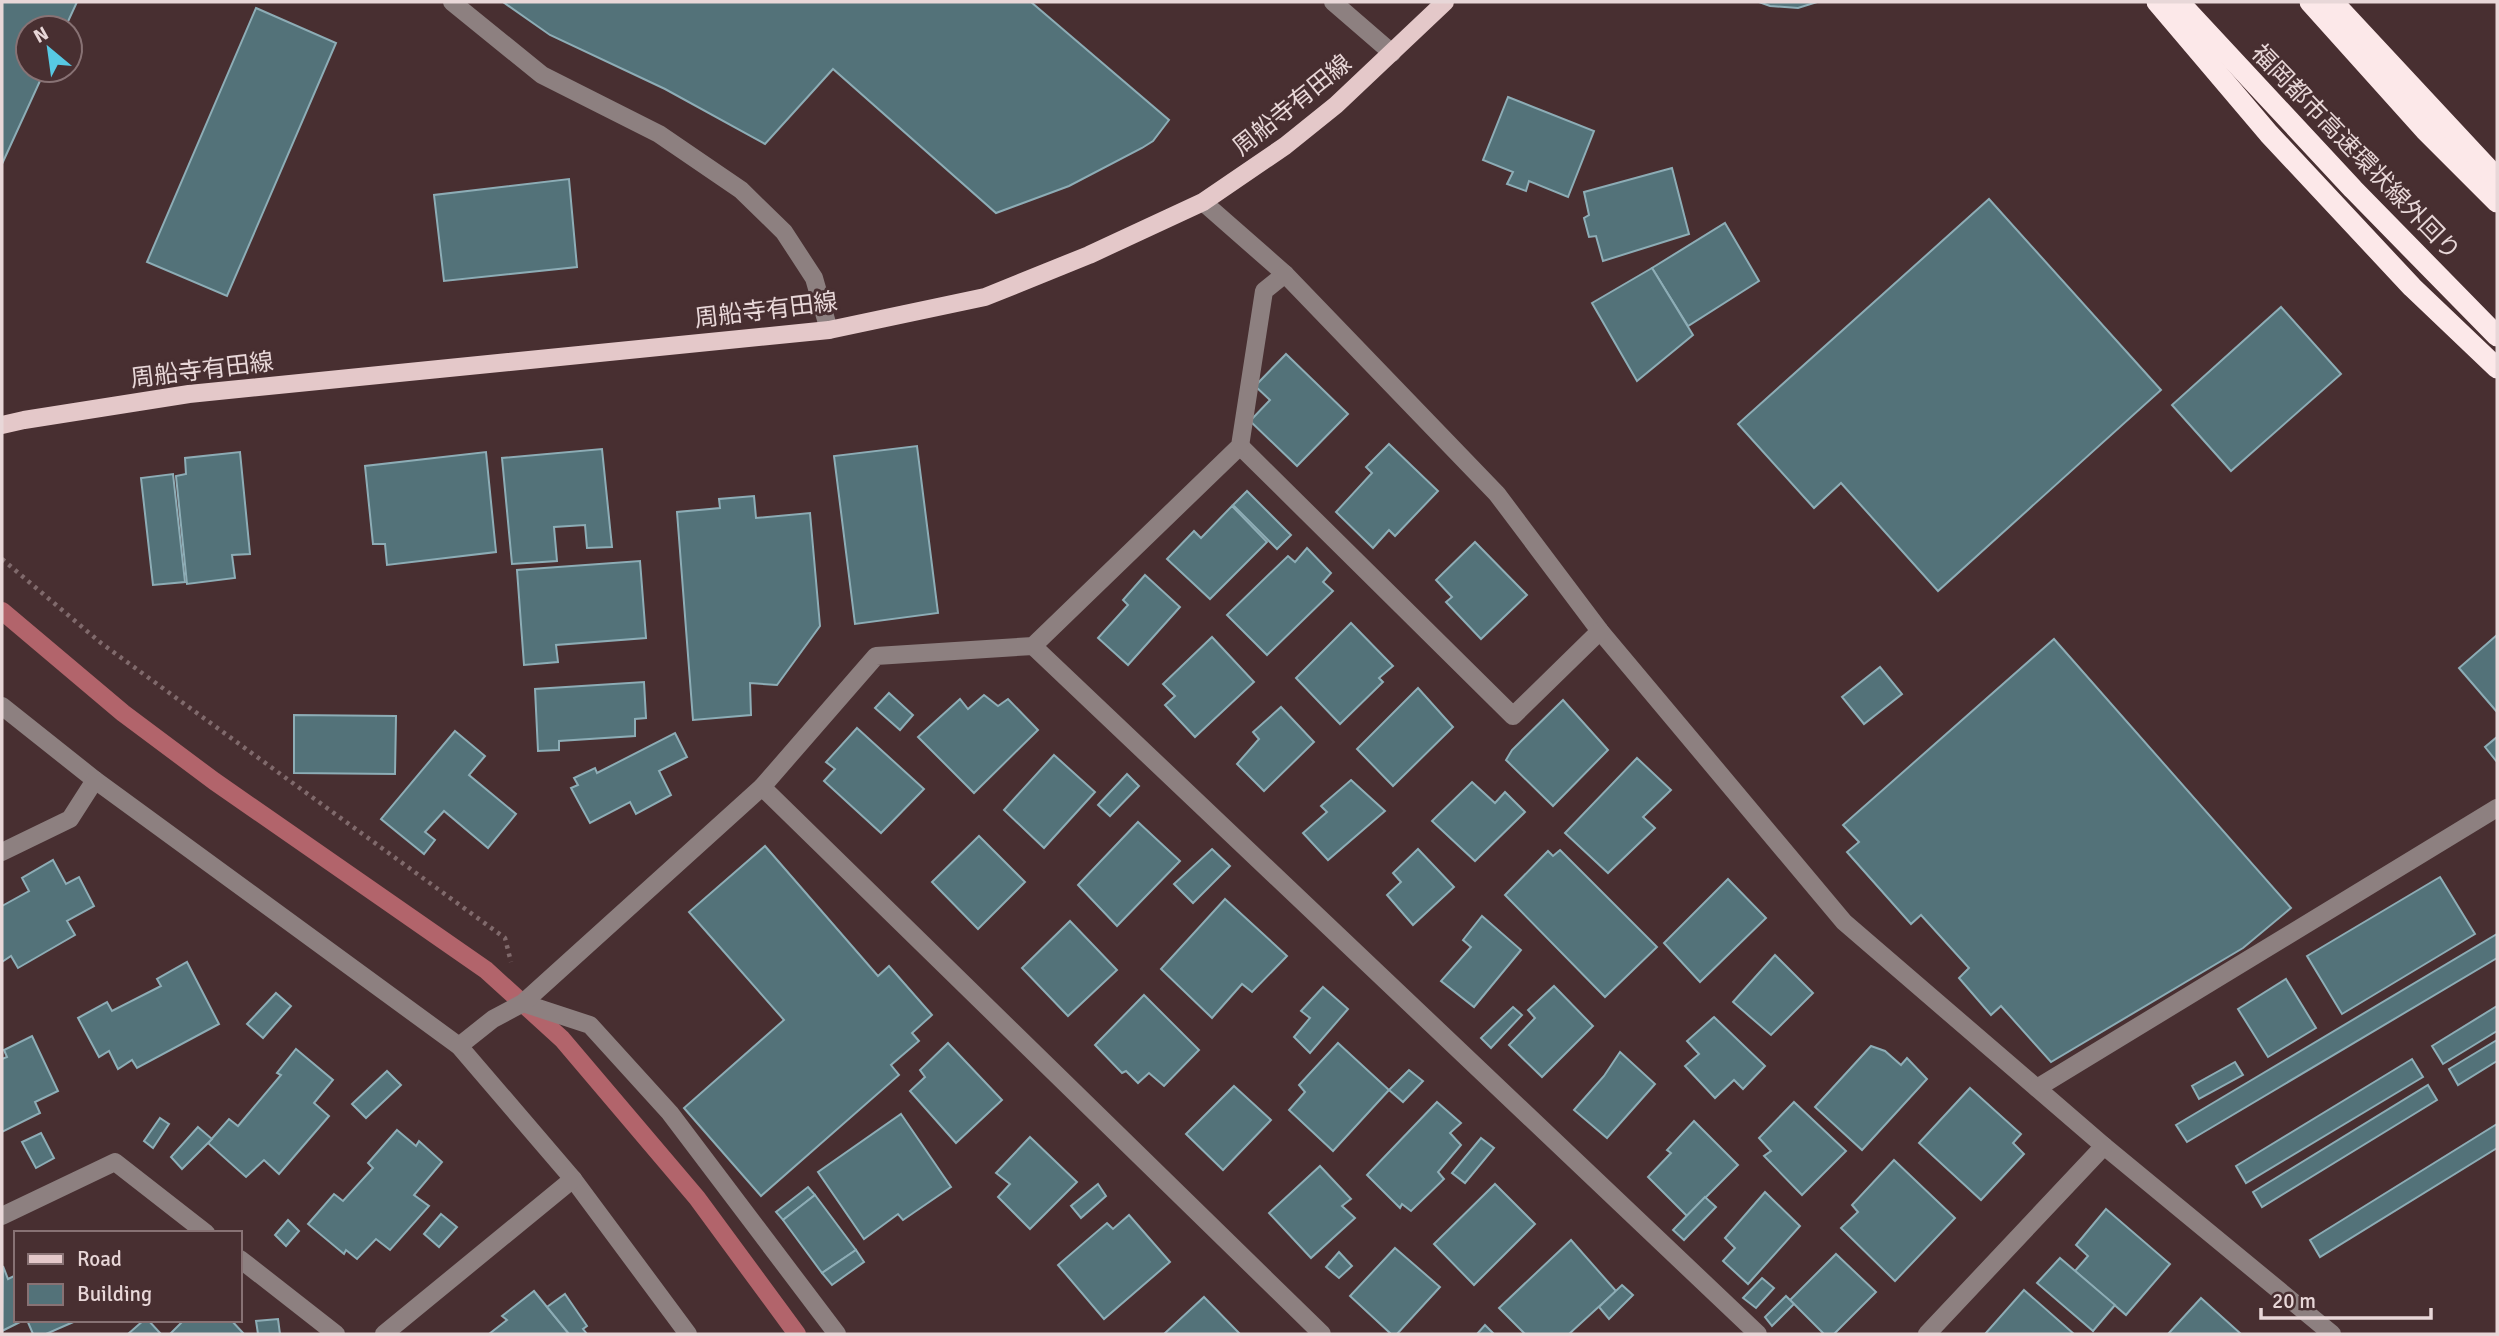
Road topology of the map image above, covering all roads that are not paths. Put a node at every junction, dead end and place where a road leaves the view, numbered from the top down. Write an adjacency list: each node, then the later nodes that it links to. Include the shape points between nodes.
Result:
1 (452, 2): 12 (street, via 542,75 659,134 741,190 784,232 814,278)
2 (1333, 2): 7 (street)
3 (1445, 2): 7 (main road, 周船寺有田線)
4 (2309, 2): 10 (highway)
5 (2333, 2): 8 (highway)
6 (2171, 5): 13 (highway, 福岡都市高速環状線外回り); 14 (highway, via 2278,144 2412,287)
7 (1392, 53): 9 (main road, 周船寺有田線, via 1285,146)
8 (2497, 178)
9 (1203, 202): 11 (street); 12 (main road, 周船寺有田線, via 985,297)
10 (2497, 202)
11 (1285, 274): 16 (street, via 1264,291); 17 (street, via 1497,494)
12 (829, 330): 15 (main road, 周船寺有田線, via 189,394)
13 (2497, 336)
14 (2497, 368)
15 (2, 425)
16 (1240, 446): 17 (street, via 1513,716); 18 (street)
17 (1600, 631): 26 (street, via 1844,922)
18 (1033, 646): 21 (street, via 876,656); 37 (street)
19 (2, 706): 20 (street)
20 (95, 780): 23 (street, via 70,819); 25 (street)
21 (762, 787): 24 (street); 36 (street)
22 (2497, 808): 26 (street)
23 (2, 852)
24 (523, 1003): 25 (street); 35 (street, via 590,1025 670,1114)
25 (459, 1046): 28 (street)
26 (2037, 1088): 27 (street)
27 (2105, 1146): 38 (street); 39 (street)
28 (573, 1179): 33 (street); 34 (street)
29 (2, 1216): 30 (street, via 116,1163)
30 (203, 1231)
31 (242, 1261): 32 (street)
32 (336, 1334)
33 (384, 1334)
34 (688, 1334)
35 (837, 1334)
36 (1322, 1334)
37 (1758, 1334)
38 (1927, 1334)
39 (2333, 1334)

